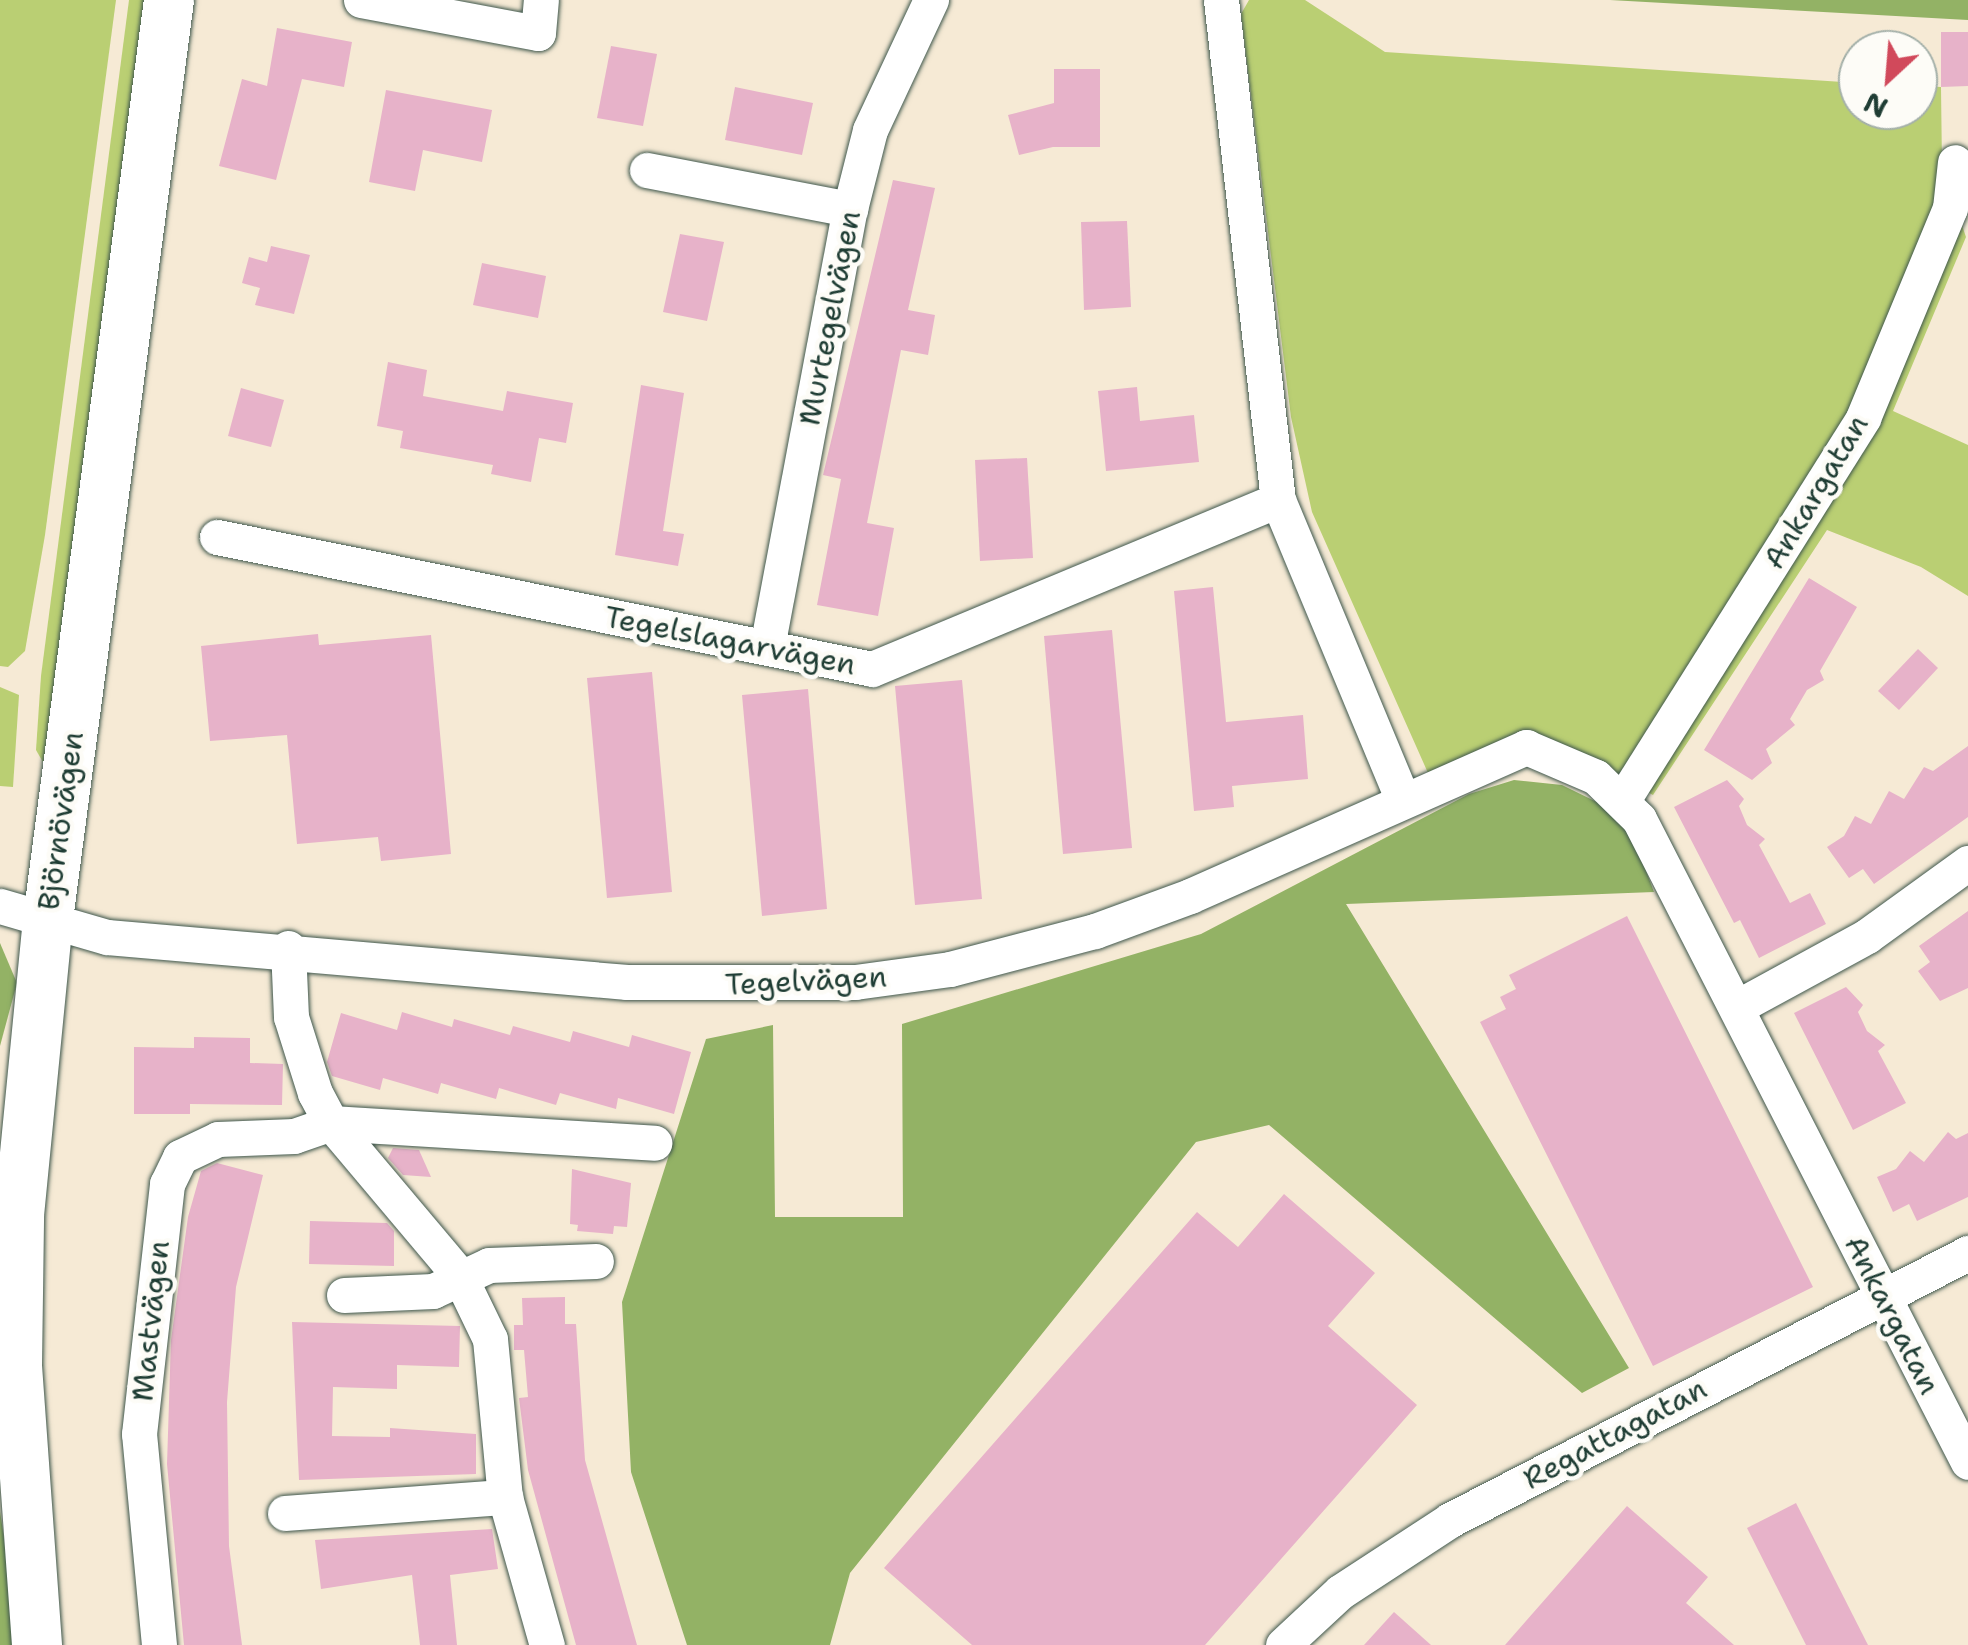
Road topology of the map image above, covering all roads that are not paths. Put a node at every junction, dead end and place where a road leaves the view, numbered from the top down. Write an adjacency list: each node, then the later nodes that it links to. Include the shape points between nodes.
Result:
1 (170, 0): 17 (main road, Björnövägen)
2 (361, 0): 5 (street, via 538,33)
3 (932, 0): 8 (street, Murtegelvägen, via 870,130)
4 (1221, 0): 9 (street)
5 (541, 4)
6 (1955, 162): 14 (street, Ankargatan, via 1950,208 1862,418)
7 (647, 170): 8 (street)
8 (850, 209): 11 (street, Murtegelvägen)
9 (1278, 500): 11 (street, Tegelslagarvägen, via 872,668); 13 (street)
10 (217, 537): 11 (street, Tegelslagarvägen)
11 (767, 647)
12 (1526, 748): 13 (street, Tegelvägen); 14 (street, Ankargatan, via 1596,777)
13 (1402, 798): 18 (street, Tegelvägen, via 1190,896 1095,931 920,974 706,986)
14 (1624, 798): 19 (street, Ankargatan)
15 (1968, 863): 19 (street, via 1867,936)
16 (0, 906): 17 (street, Tegelvägen)
17 (48, 919): 18 (street, Tegelvägen, via 107,937); 30 (main road, Björnövägen, via 18,1215 18,1402)
18 (288, 948): 20 (street, via 301,1060)
19 (1737, 1007): 26 (street, Ankargatan)
20 (331, 1123): 21 (street, Mastvägen); 24 (street); 31 (street, Mastvägen, via 294,1136 218,1139 180,1157 167,1184 139,1434)
21 (654, 1143)
22 (1968, 1253): 26 (street, Regattagatan)
23 (596, 1262): 24 (street, via 489,1265)
24 (460, 1275): 25 (street, via 402,1297); 28 (street, via 490,1339)
25 (344, 1295)
26 (1882, 1296): 27 (street, Ankargatan); 33 (street, Regattagatan, via 1450,1520 1340,1592)
27 (1968, 1462)
28 (505, 1497): 29 (street); 32 (street)
29 (285, 1513)
30 (37, 1645)
31 (159, 1645)
32 (547, 1645)
33 (1283, 1645)

